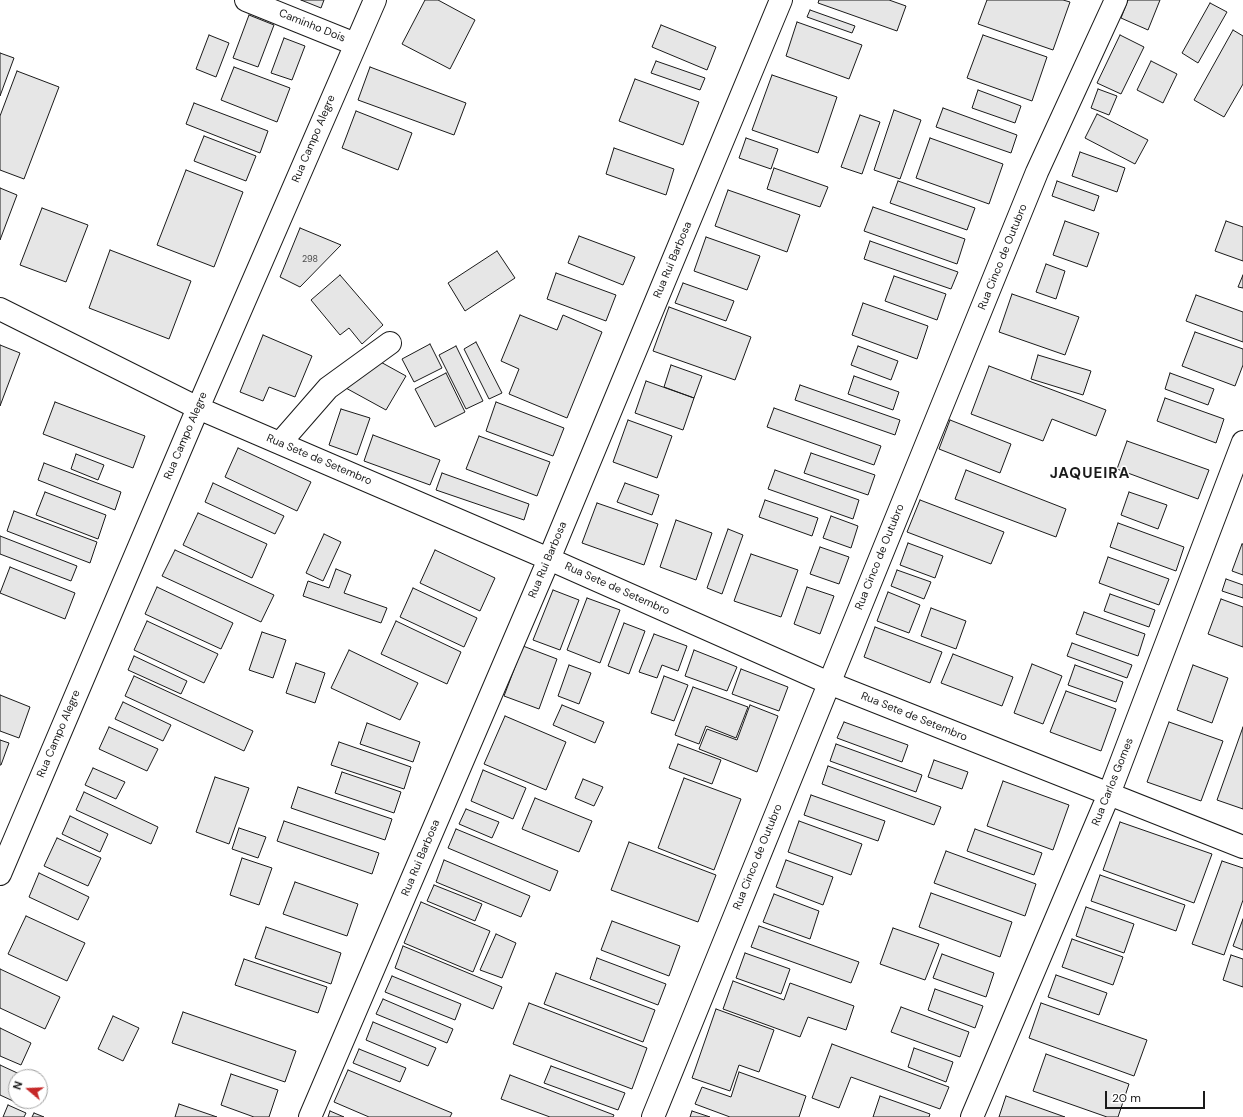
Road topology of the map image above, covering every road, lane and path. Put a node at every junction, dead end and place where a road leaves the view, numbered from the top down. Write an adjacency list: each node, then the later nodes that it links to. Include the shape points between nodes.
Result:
1 (246, 0): 5 (street, Caminho Dois)
2 (375, 0): 5 (street, Rua Campo Alegre)
3 (780, 0): 11 (street, Rua Rui Barbosa)
4 (1116, 0): 12 (street, Rua Cinco de Outubro, via 1038,172)
5 (356, 44): 8 (street, Rua Campo Alegre)
6 (0, 309): 8 (street, Rua Sete de Setembro)
7 (390, 343): 10 (street, via 328,388)
8 (198, 408): 10 (street, Rua Sete de Setembro); 15 (street, Rua Campo Alegre)
9 (1243, 442): 13 (street, Rua Carlos Gomes)
10 (280, 443): 11 (street, Rua Sete de Setembro)
11 (549, 559): 12 (street, Rua Sete de Setembro); 16 (street, Rua Rui Barbosa)
12 (829, 683): 13 (street, Rua Sete de Setembro); 17 (street, Rua Cinco de Outubro)
13 (1109, 794): 14 (street, Rua Sete de Setembro); 18 (street, Rua Carlos Gomes)
14 (1243, 848)
15 (0, 874)
16 (310, 1117)
17 (653, 1117)
18 (972, 1117)

